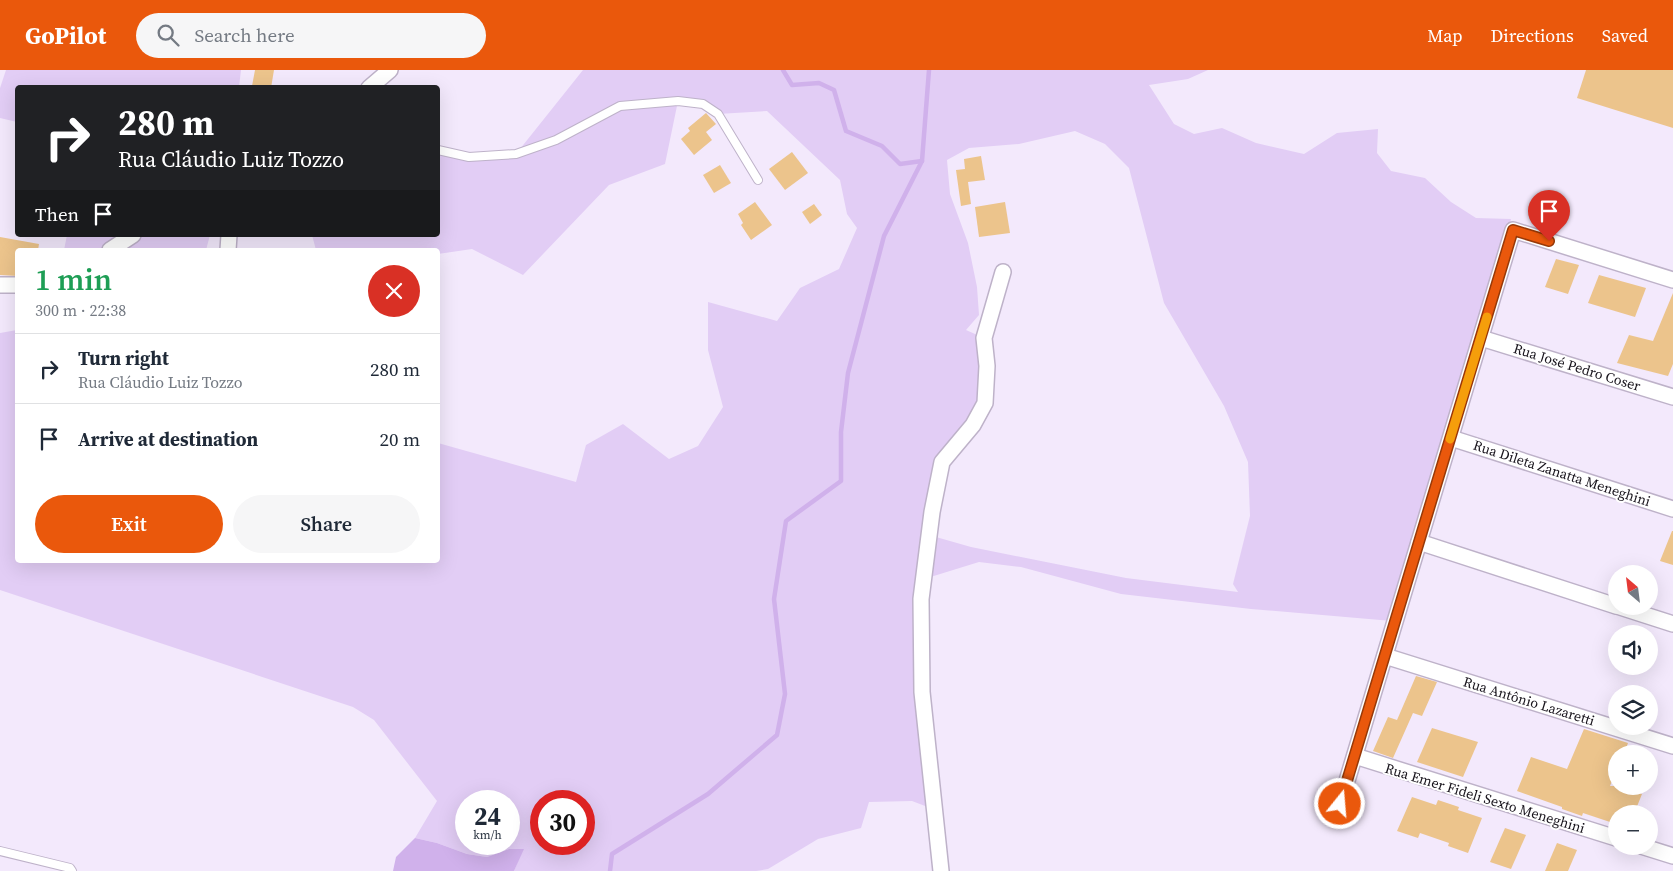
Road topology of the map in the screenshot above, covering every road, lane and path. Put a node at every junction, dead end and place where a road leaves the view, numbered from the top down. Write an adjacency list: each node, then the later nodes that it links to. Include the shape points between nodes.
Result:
1 (390, 70): 2 (street)
2 (372, 85)
3 (440, 150): 4 (lane, via 469,157 516,154 556,140 620,106 678,101 703,104 718,114)
4 (758, 180)
5 (130, 237): 6 (street)
6 (113, 248)
7 (1003, 272): 28 (street, via 984,338 987,366 985,403 942,462 921,599 922,692)
8 (1673, 280): 11 (street, via 1513,230)
9 (0, 285): 10 (street)
10 (15, 285)
11 (1481, 338): 12 (street, Rua José Pedro Coser); 13 (street)
12 (1673, 397)
13 (1450, 438): 14 (street, Rua Dileta Zanatta Meneghini); 15 (street)
14 (1673, 508)
15 (1419, 542): 16 (street); 19 (street)
16 (1608, 603)
17 (1645, 615): 18 (street)
18 (1673, 624)
19 (1385, 656): 20 (street, Rua Antônio Lazaretti); 21 (street)
20 (1673, 746)
21 (1355, 756): 22 (street); 23 (street, Rua Emer Fideli Sexto Meneghini)
22 (1340, 804)
23 (1608, 835)
24 (0, 850): 27 (lane)
25 (1658, 851): 26 (street)
26 (1673, 856)
27 (72, 871)
28 (941, 871)

